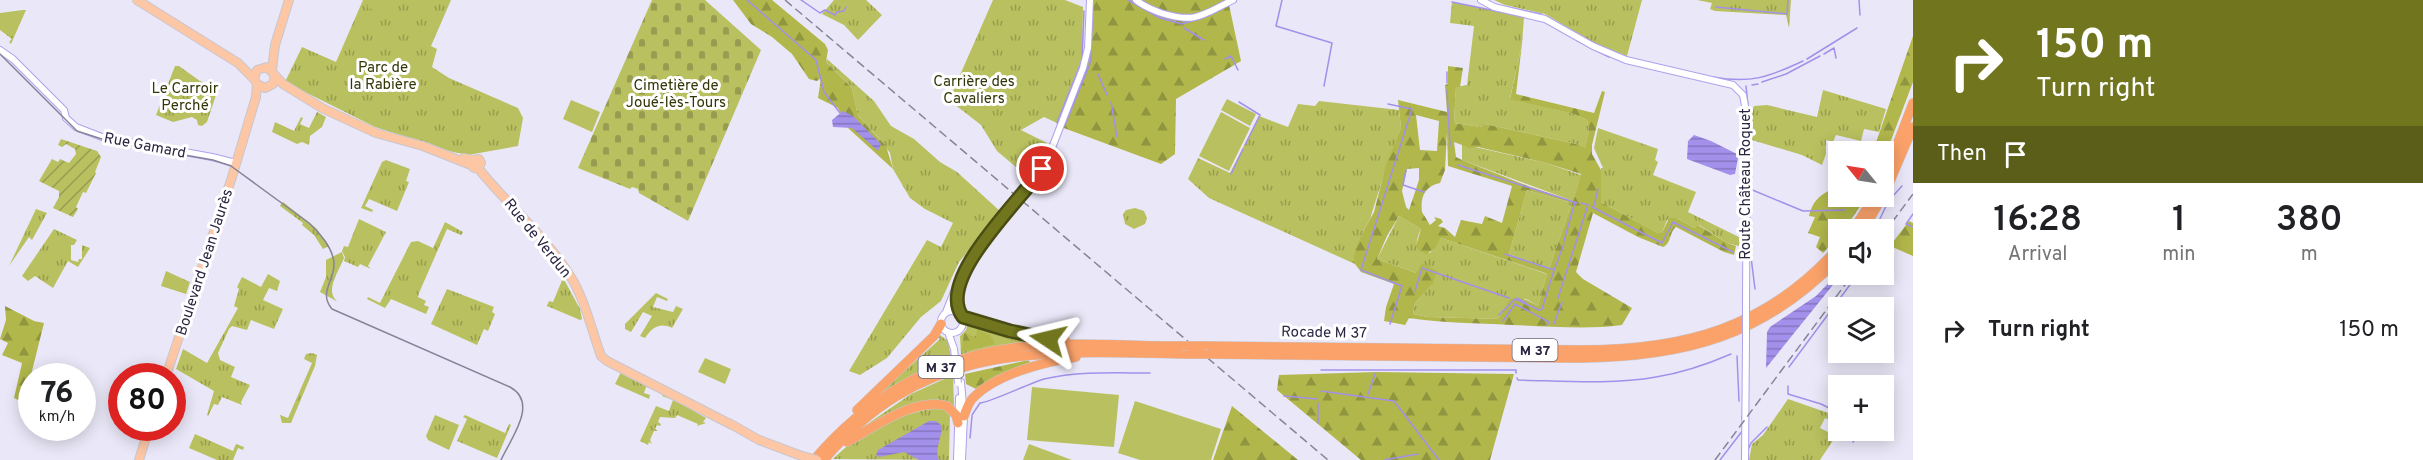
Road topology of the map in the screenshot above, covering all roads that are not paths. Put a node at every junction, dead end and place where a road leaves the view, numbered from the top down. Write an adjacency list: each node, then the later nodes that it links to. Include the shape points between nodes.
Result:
1 (137, 0): 9 (main road)
2 (290, 0): 7 (main road)
3 (1090, 0): 21 (street, bridge, via 1083,68 1050,153 1028,188)
4 (1136, 0): 5 (street, via 1144,7 1181,19 1197,18)
5 (1233, 0)
6 (1481, 0): 42 (street, Route Château Roquet, bridge, via 1494,7 1545,19 1626,60 1725,82 1740,91 1747,111)
7 (275, 45): 10 (main road); 11 (main road)
8 (0, 50): 19 (street, Rue Gamard, via 64,110 71,123 89,133)
9 (238, 63): 10 (main road); 12 (main road)
10 (261, 68): 11 (main road); 12 (main road, via 255,73)
11 (274, 73): 13 (main road, via 274,82); 14 (main road, Rue de Verdun, via 283,84)
12 (255, 82): 13 (main road, via 262,88); 17 (main road, Boulevard Jean Jaurès, via 256,97)
13 (269, 87): 14 (main road, Rue de Verdun); 17 (main road, Boulevard Jean Jaurès, via 260,99)
14 (307, 99): 38 (main road, Rue de Verdun, bridge, via 371,131 474,165 547,244 569,274 584,300 601,356 759,440)
15 (1913, 104): 18 (highway)
16 (1913, 127): 20 (highway)
17 (241, 147): 19 (main road, Boulevard Jean Jaurès)
18 (1894, 153)
19 (236, 163): 32 (main road, Boulevard Jean Jaurès)
20 (1894, 172)
21 (975, 252): 24 (street, via 959,277); 25 (street, via 958,288 956,303)
22 (1828, 258): 29 (highway, Rocade M 37 / M 37, bridge, via 1802,283 1758,312 1716,331 1662,345 1599,350)
23 (1828, 268): 31 (highway, Rocade M 37 / M 37, bridge, via 1801,293 1754,323 1710,342 1664,353 1580,358)
24 (946, 312): 25 (street); 26 (street)
25 (961, 314): 27 (street, via 963,324); 29 (highway, via 1024,335)
26 (941, 324): 28 (street); 34 (highway, via 934,336 853,414)
27 (959, 331): 28 (street); 30 (street)
28 (948, 332): 30 (street)
29 (1097, 345): 34 (highway, Rocade M 37 / M 37, via 1010,349 955,362 894,390)
30 (956, 348): 33 (street, bridge)
31 (1110, 353): 33 (highway, via 1047,363 1015,373 976,395); 36 (highway, Rocade M 37 / M 37, via 1011,356 948,372 883,406)
32 (170, 363)
33 (961, 419): 36 (highway, via 947,406 917,408 882,421); 40 (street); 41 (street)
34 (837, 435): 38 (highway, Rocade M 37 / M 37)
35 (145, 441): 37 (main road)
36 (834, 448): 39 (highway, Rocade M 37 / M 37)
37 (138, 460)
38 (815, 460)
39 (824, 460)
40 (957, 460)
41 (962, 460)
42 (1745, 460)

